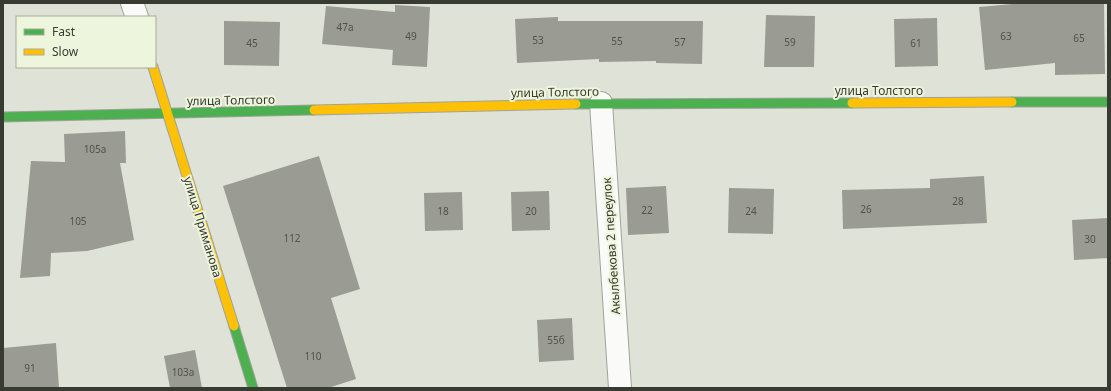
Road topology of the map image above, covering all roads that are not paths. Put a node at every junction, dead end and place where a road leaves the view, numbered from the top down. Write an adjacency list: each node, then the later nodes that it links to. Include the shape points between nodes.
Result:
1 (132, 3): 2 (street)
2 (137, 16)
3 (152, 68): 6 (street, улица Приманова)
4 (1108, 102): 5 (street, улица Толстого)
5 (601, 103): 6 (street, улица Толстого); 9 (street, Акылбекова 2 переулок)
6 (168, 114): 7 (street, улица Толстого); 8 (street, улица Приманова)
7 (3, 117)
8 (253, 388)
9 (620, 388)

